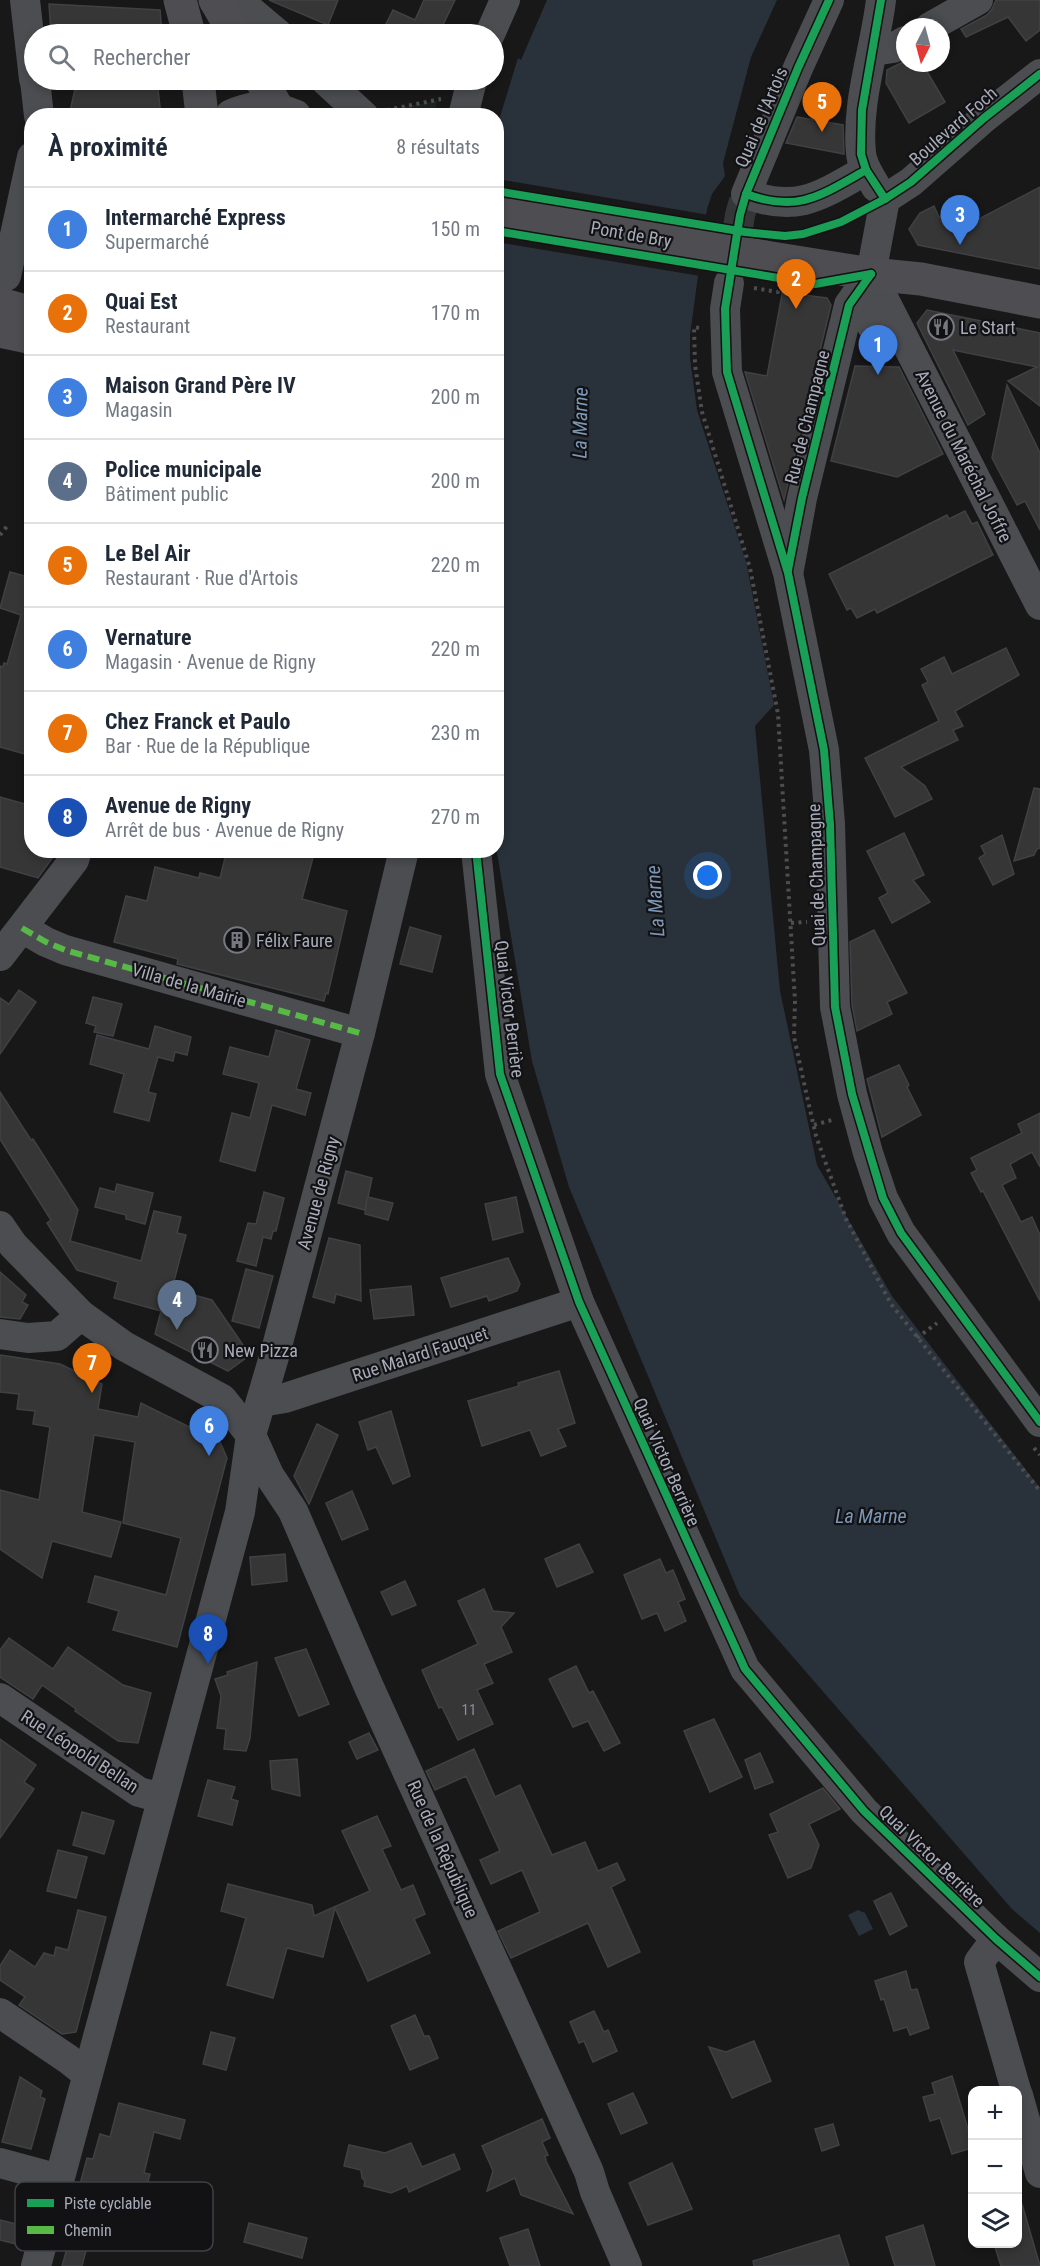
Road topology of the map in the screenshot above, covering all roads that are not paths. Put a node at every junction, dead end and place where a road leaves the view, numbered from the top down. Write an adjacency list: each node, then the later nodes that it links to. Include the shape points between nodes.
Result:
1 (25, 0): 9 (street)
2 (180, 0): 10 (main road)
3 (505, 0): 12 (street)
4 (829, 0): 26 (street, Quai de l'Artois, via 746,194 773,203 803,201)
5 (881, 0): 14 (street)
6 (978, 0): 8 (street)
7 (219, 15): 11 (street, via 240,2)
8 (946, 18)
9 (28, 24)
10 (186, 24)
11 (266, 24)
12 (494, 24)
13 (896, 46): 14 (street)
14 (863, 64): 26 (street, via 861,154)
15 (1040, 74): 27 (street, Boulevard Foch, via 911,182)
16 (35, 90): 21 (street)
17 (199, 90): 22 (main road)
18 (269, 90): 23 (main road)
19 (340, 90): 24 (street)
20 (466, 90): 25 (street)
21 (38, 108)
22 (201, 108)
23 (284, 108)
24 (367, 108)
25 (455, 108)
26 (866, 170): 27 (street)
27 (885, 199): 30 (street)
28 (504, 212): 30 (main road, Pont de Bry, bridge, via 774,272)
29 (24, 251): 33 (street)
30 (871, 274): 32 (main road, Pont de Bry, via 921,279); 34 (street); 36 (street, Rue de Champagne, via 849,305); 37 (street, Avenue du Maréchal Joffre)
31 (738, 285): 36 (street, Quai de Champagne, via 725,319 727,372)
32 (1040, 302)
33 (19, 309): 35 (main road)
34 (872, 326)
35 (0, 331)
36 (788, 573): 49 (street, Quai de Champagne, via 824,750 835,1007 868,1153 883,1198 901,1233)
37 (1040, 605)
38 (75, 858): 41 (street)
39 (402, 858): 43 (street, Avenue de Rigny)
40 (477, 858): 45 (street, Quai Victor Berrière, via 500,1074)
41 (22, 928): 42 (street); 43 (street, Villa de la Mairie, via 65,950)
42 (0, 956)
43 (360, 1033): 48 (street, Avenue de Rigny)
44 (0, 1226): 46 (street, Rue de la République, via 13,1245)
45 (579, 1302): 48 (street, Rue Malard Fauquet, via 285,1398); 53 (street, Quai Victor Berrière, via 745,1669 864,1810)
46 (81, 1315): 47 (street, via 57,1336 28,1338); 50 (street, Rue de la République, via 124,1346 222,1399)
47 (0, 1334)
48 (261, 1402): 50 (street, Avenue de Rigny)
49 (1040, 1422)
50 (251, 1435): 52 (street, Avenue de Rigny, via 240,1512); 65 (street, Rue de la République, via 269,1475 293,1511 589,2172)
51 (0, 1698): 52 (street, Rue Léopold Bellan, via 139,1792)
52 (162, 1798): 56 (street, Avenue de Rigny)
53 (996, 1939): 54 (street, Quai Victor Berrière); 57 (street, via 979,1962)
54 (1040, 1977)
55 (0, 2013): 56 (street)
56 (87, 2074): 61 (street, Avenue de Rigny)
57 (1015, 2086)
58 (1022, 2110): 60 (street)
59 (0, 2163): 61 (street)
60 (1040, 2173)
61 (59, 2179): 62 (street, Avenue de Rigny)
62 (58, 2182)
63 (40, 2251): 64 (street, Avenue de Rigny)
64 (36, 2266)
65 (627, 2266)

